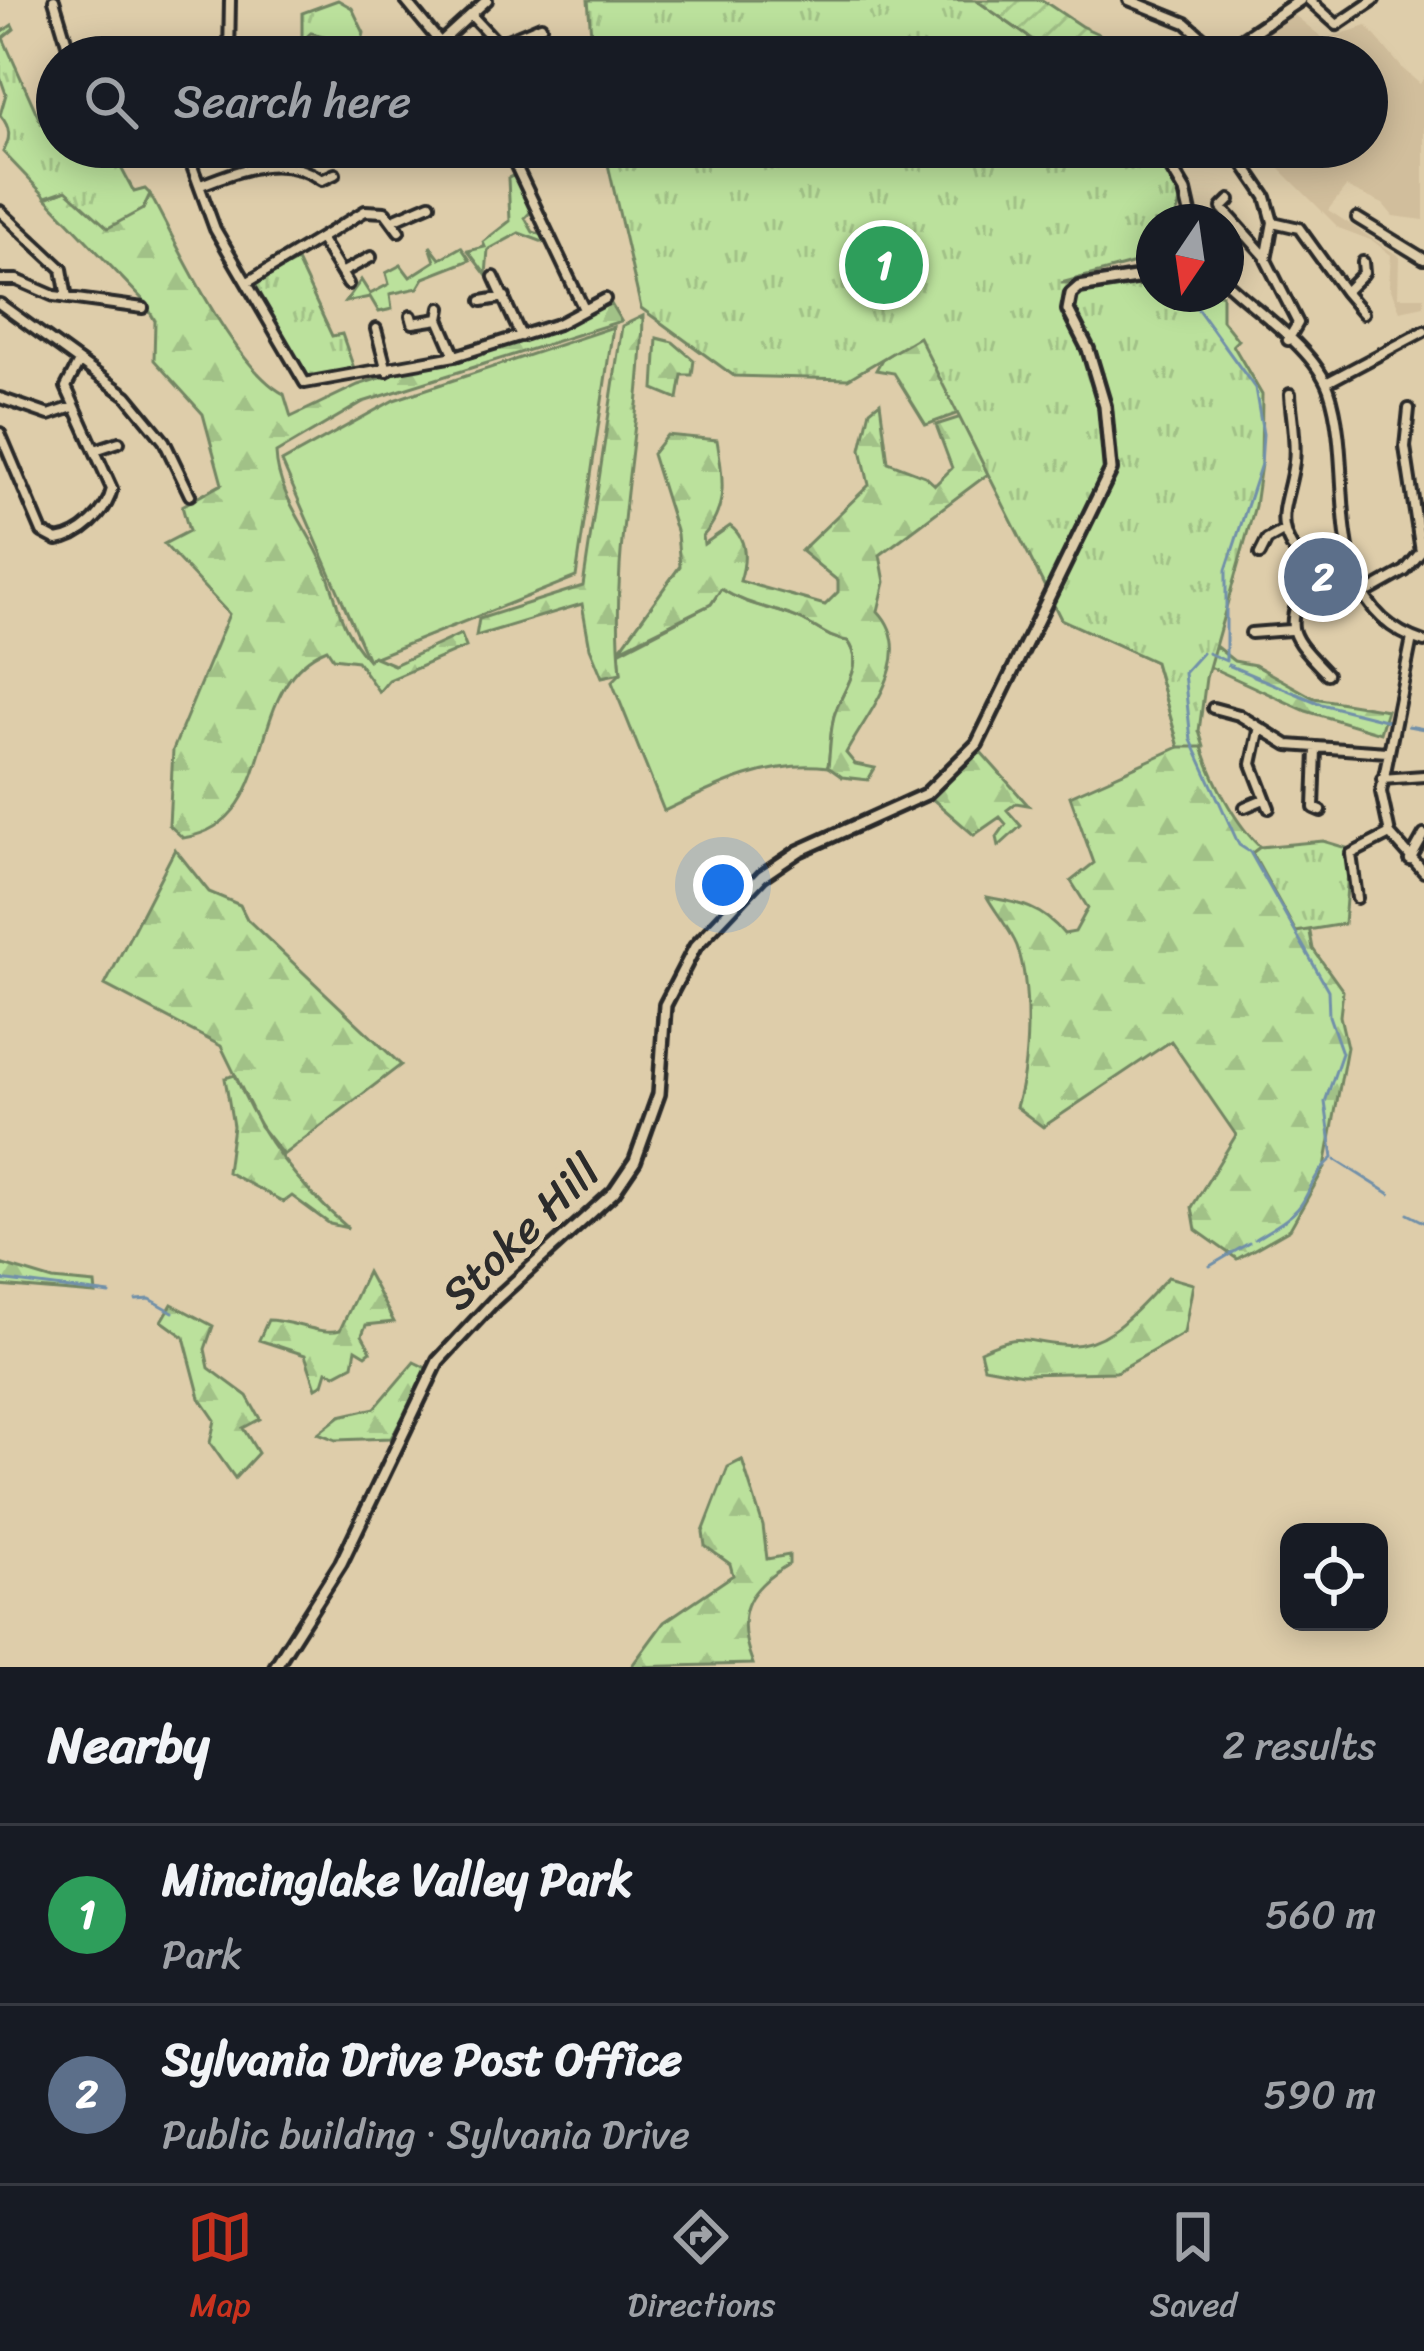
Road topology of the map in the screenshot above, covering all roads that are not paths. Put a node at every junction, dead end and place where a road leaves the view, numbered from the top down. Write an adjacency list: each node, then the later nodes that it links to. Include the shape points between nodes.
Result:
1 (54, 0): 10 (street)
2 (230, 0): 11 (street)
3 (405, 0): 12 (street)
4 (488, 0): 8 (street)
5 (1129, 0): 16 (street)
6 (1304, 0): 7 (street, via 1337,25); 17 (street)
7 (1374, 0)
8 (472, 16): 13 (street); 14 (street)
9 (541, 26): 15 (street)
10 (65, 36)
11 (229, 36)
12 (439, 36)
13 (448, 36)
14 (489, 36)
15 (518, 36)
16 (1199, 36)
17 (1249, 36)
18 (194, 168): 25 (street)
19 (246, 168): 25 (street)
20 (295, 168): 24 (street, via 322,180)
21 (517, 168): 53 (street)
22 (1172, 168): 28 (street)
23 (1247, 168): 32 (street)
24 (335, 173)
25 (201, 185): 43 (street, via 214,230)
26 (1230, 200): 35 (street, via 1222,208)
27 (430, 204): 31 (street)
28 (1188, 204)
29 (0, 211): 48 (street, via 62,269)
30 (1357, 218): 37 (street)
31 (393, 220): 33 (street); 34 (street, via 365,211)
32 (1273, 222): 35 (street); 46 (street, via 1299,228)
33 (399, 232)
34 (321, 240): 38 (street); 43 (street)
35 (1265, 256): 62 (street, via 1298,323)
36 (370, 257): 38 (street)
37 (1417, 261)
38 (343, 272): 44 (street)
39 (494, 277): 47 (street)
40 (1136, 277): 99 (street, Stoke Hill, via 1071,294 1069,310 1105,406 1112,470 977,744 926,794 761,876 695,947 665,1005 656,1111 625,1178 438,1361 340,1562)
41 (4, 280): 45 (street); 48 (street)
42 (1371, 281): 46 (street, via 1364,268)
43 (248, 282): 65 (street, via 308,384)
44 (348, 284)
45 (0, 290)
46 (1345, 292): 56 (street)
47 (505, 297): 51 (street); 61 (street)
48 (67, 298): 54 (street)
49 (605, 299): 53 (street)
50 (1244, 299): 62 (street)
51 (482, 301)
52 (0, 304): 64 (street)
53 (584, 307): 61 (street)
54 (143, 308)
55 (441, 308): 58 (street)
56 (1363, 313)
57 (411, 316): 58 (street)
58 (439, 320): 63 (street)
59 (376, 328): 65 (street)
60 (1424, 331): 66 (street)
61 (521, 336): 63 (street)
62 (1288, 340): 66 (street)
63 (455, 356): 65 (street)
64 (79, 362): 69 (street, via 66,384); 74 (street, via 142,412)
65 (387, 370)
66 (1326, 383): 78 (street, via 1344,480)
67 (1290, 394): 75 (street, via 1294,461)
68 (0, 398): 69 (street, via 50,415)
69 (73, 407): 73 (street)
70 (1421, 418): 76 (street, via 1409,414 1405,447)
71 (0, 433): 73 (street, via 36,522 51,539 78,532 110,500)
72 (119, 442): 73 (street)
73 (95, 450)
74 (190, 495)
75 (1282, 531): 77 (street); 79 (street)
76 (1424, 539): 80 (street, via 1412,565)
77 (1260, 554)
78 (1347, 557): 79 (street); 80 (street)
79 (1308, 568): 81 (street)
80 (1362, 595): 83 (street, via 1384,623)
81 (1290, 630): 82 (street); 85 (street, via 1324,670)
82 (1255, 631)
83 (1412, 638): 84 (street); 89 (street)
84 (1424, 642)
85 (1330, 655)
86 (1213, 708): 87 (street)
87 (1259, 730): 88 (street); 92 (street, via 1252,764 1266,803)
88 (1316, 749): 89 (street); 93 (street, via 1317,809)
89 (1387, 752): 91 (street)
90 (1424, 776): 91 (street)
91 (1382, 779): 94 (street)
92 (1244, 807)
93 (1302, 811)
94 (1390, 834): 96 (street); 98 (street, via 1351,854)
95 (1424, 835): 96 (street)
96 (1410, 861): 97 (street)
97 (1424, 872)
98 (1357, 898)
99 (275, 1667)

